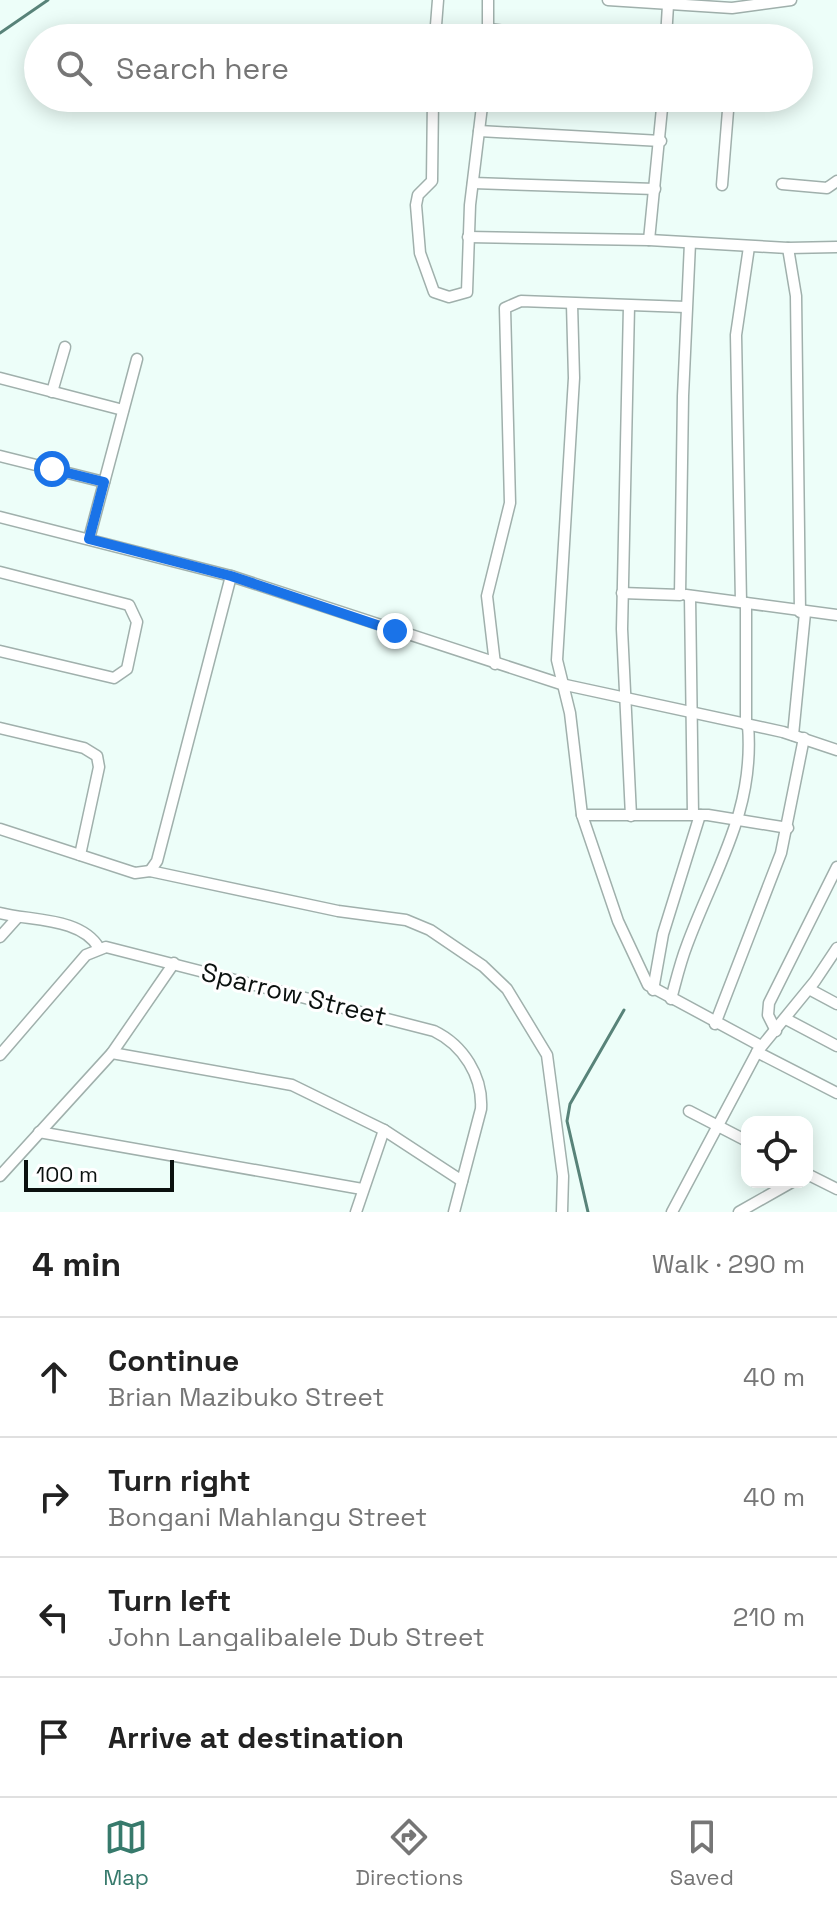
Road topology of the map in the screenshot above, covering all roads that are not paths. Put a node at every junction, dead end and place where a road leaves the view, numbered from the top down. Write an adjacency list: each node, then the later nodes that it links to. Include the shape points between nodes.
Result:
1 (438, 0): 7 (street)
2 (488, 0): 8 (street)
3 (608, 0): 6 (street)
4 (791, 0): 5 (street)
5 (746, 4): 6 (street)
6 (668, 5): 9 (street)
7 (436, 24)
8 (488, 24)
9 (667, 24)
10 (433, 112): 21 (street, via 432,181 416,205 420,253 436,294 466,294)
11 (481, 112): 14 (street)
12 (662, 112): 15 (street)
13 (728, 112): 19 (street)
14 (479, 131): 15 (street); 17 (street)
15 (661, 141): 20 (street)
16 (837, 181): 18 (street, via 827,188)
17 (473, 183): 20 (street); 21 (street)
18 (782, 184)
19 (722, 185)
20 (655, 189): 22 (street)
21 (468, 237): 22 (street)
22 (649, 240): 23 (street)
23 (690, 243): 24 (street); 29 (street)
24 (749, 247): 26 (street); 43 (street, via 736,335)
25 (837, 247): 26 (street)
26 (788, 248): 44 (street, via 795,281 799,378)
27 (572, 304): 28 (street); 47 (street, via 514,302 504,313 511,491 509,518 487,596); 48 (street, via 574,378 557,660)
28 (629, 306): 29 (street); 41 (street)
29 (686, 307): 42 (street)
30 (65, 347): 33 (street)
31 (137, 359): 34 (street)
32 (0, 378): 33 (street)
33 (52, 392): 34 (street)
34 (123, 410): 36 (street)
35 (0, 456): 36 (street)
36 (104, 482): 38 (street)
37 (0, 517): 38 (street)
38 (89, 539): 40 (street)
39 (0, 572): 46 (street, via 129,605 137,622 127,669 114,678)
40 (231, 576): 47 (street); 63 (street, via 157,861)
41 (622, 593): 42 (street); 49 (street)
42 (685, 595): 43 (street); 50 (street)
43 (744, 603): 44 (street); 51 (street)
44 (802, 612): 45 (street); 53 (street)
45 (837, 615)
46 (0, 651)
47 (495, 664): 48 (street)
48 (561, 684): 49 (street); 55 (street, via 570,713)
49 (623, 700): 50 (street); 57 (street)
50 (693, 713): 51 (street); 56 (street)
51 (747, 725): 53 (street); 58 (street, via 749,777)
52 (0, 728): 61 (street, via 84,748 97,756)
53 (798, 737): 54 (street); 59 (street)
54 (837, 750)
55 (582, 815): 57 (street); 71 (street, via 623,933)
56 (696, 815): 57 (street); 58 (street); 71 (street)
57 (631, 816)
58 (740, 819): 59 (street); 72 (street, via 686,946)
59 (788, 828): 75 (street)
60 (0, 829): 61 (street)
61 (80, 855): 63 (street, via 135,873)
62 (837, 867): 76 (street, via 769,1003)
63 (150, 871): 95 (street, via 406,920 483,966 507,989 547,1055 563,1167)
64 (0, 913): 65 (street)
65 (17, 918): 66 (street); 67 (street, via 75,928 89,934)
66 (0, 937)
67 (99, 948): 69 (street, Sparrow Street); 80 (street, via 78,963)
68 (837, 948): 70 (street)
69 (174, 963): 79 (street); 89 (street, Sparrow Street, via 418,1026 454,1043 473,1069 481,1093)
70 (809, 989): 73 (street); 74 (street)
71 (653, 990): 72 (street)
72 (671, 999): 75 (street)
73 (837, 1004)
74 (786, 1019): 76 (street); 77 (street)
75 (715, 1024): 78 (street)
76 (776, 1031): 78 (street)
77 (837, 1046)
78 (759, 1049): 81 (street); 83 (street)
79 (112, 1053): 84 (street, via 281,1081); 85 (street)
80 (0, 1055)
81 (837, 1093)
82 (689, 1111): 83 (street)
83 (717, 1124): 86 (street); 96 (street)
84 (384, 1130): 89 (street); 91 (street)
85 (39, 1132): 87 (street); 91 (street)
86 (741, 1138)
87 (0, 1176)
88 (813, 1177): 92 (street)
89 (462, 1181): 94 (street, Sparrow Street)
90 (781, 1188): 97 (street)
91 (362, 1189): 93 (street)
92 (837, 1189)
93 (356, 1212)
94 (454, 1212)
95 (562, 1212)
96 (672, 1212)
97 (739, 1212)

